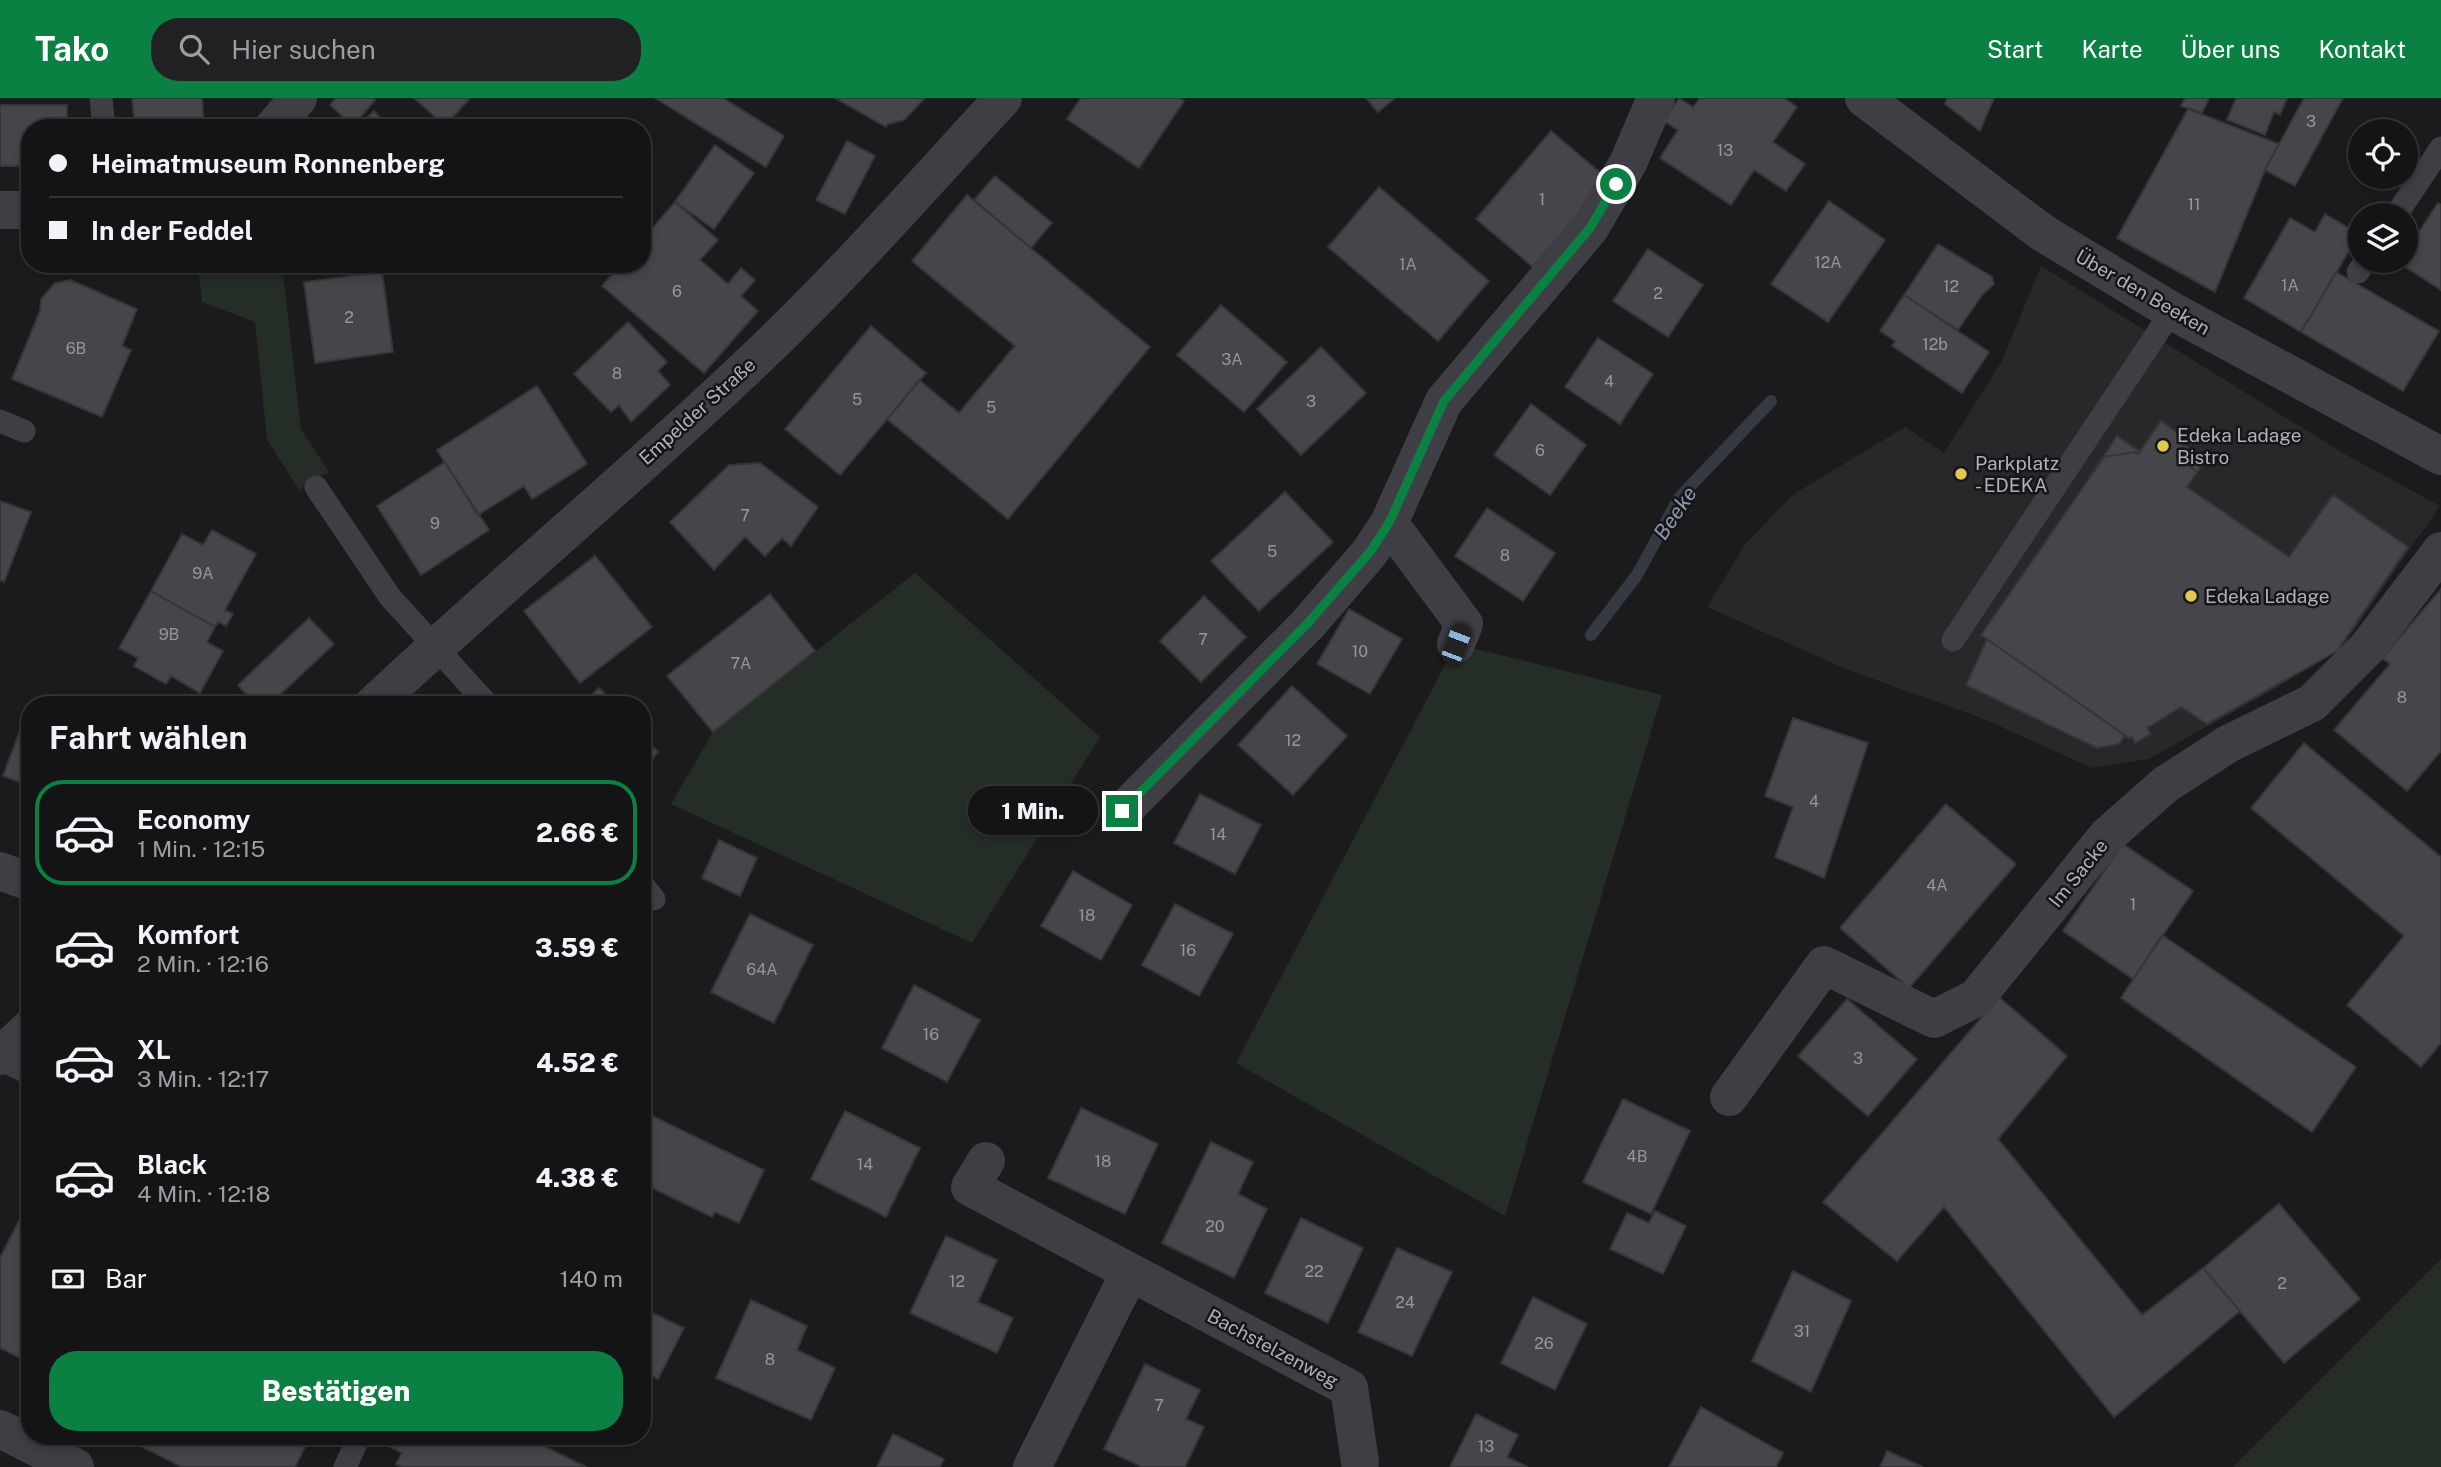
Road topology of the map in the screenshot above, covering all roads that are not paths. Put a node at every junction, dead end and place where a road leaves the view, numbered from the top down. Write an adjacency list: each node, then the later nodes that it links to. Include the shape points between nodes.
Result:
1 (101, 98): 6 (lane)
2 (298, 98): 7 (street)
3 (1003, 98): 21 (street, Empelder Straße, via 748,367)
4 (1656, 98): 17 (street, via 1628,163 1590,228 1444,401)
5 (1864, 98): 12 (street, Über den Beeken, via 2043,233)
6 (103, 119)
7 (280, 119)
8 (2441, 148): 9 (lane)
9 (2404, 203)
10 (21, 209): 11 (street)
11 (0, 210)
12 (2172, 311): 15 (street, Über den Beeken); 19 (lane)
13 (0, 421): 14 (lane)
14 (24, 431)
15 (2441, 456)
16 (316, 487): 21 (lane, via 390,597)
17 (1389, 523): 20 (street, via 1464,624); 24 (street, via 1370,552 1307,624)
18 (2441, 551): 30 (street, Im Sacke, via 2367,648 2312,703 2228,744 2166,784 2107,836 1976,998 1934,1019 1824,965)
19 (1953, 640)
20 (1456, 644)
21 (436, 646): 22 (street, Empelder Straße); 23 (lane)
22 (383, 696)
23 (480, 696)
24 (1122, 811)
25 (0, 871): 26 (street)
26 (21, 879)
27 (21, 1037): 28 (street)
28 (0, 1058): 29 (lane)
29 (21, 1069)
30 (1729, 1097)
31 (986, 1161): 32 (street, Bachstelzenweg, via 970,1187)
32 (1130, 1272): 37 (street, Bachstelzenweg, via 1349,1388); 40 (street)
33 (0, 1429): 34 (street)
34 (21, 1440)
35 (32, 1445): 38 (street)
36 (355, 1445): 39 (lane)
37 (1360, 1462)
38 (75, 1467)
39 (345, 1467)
40 (1032, 1467)

